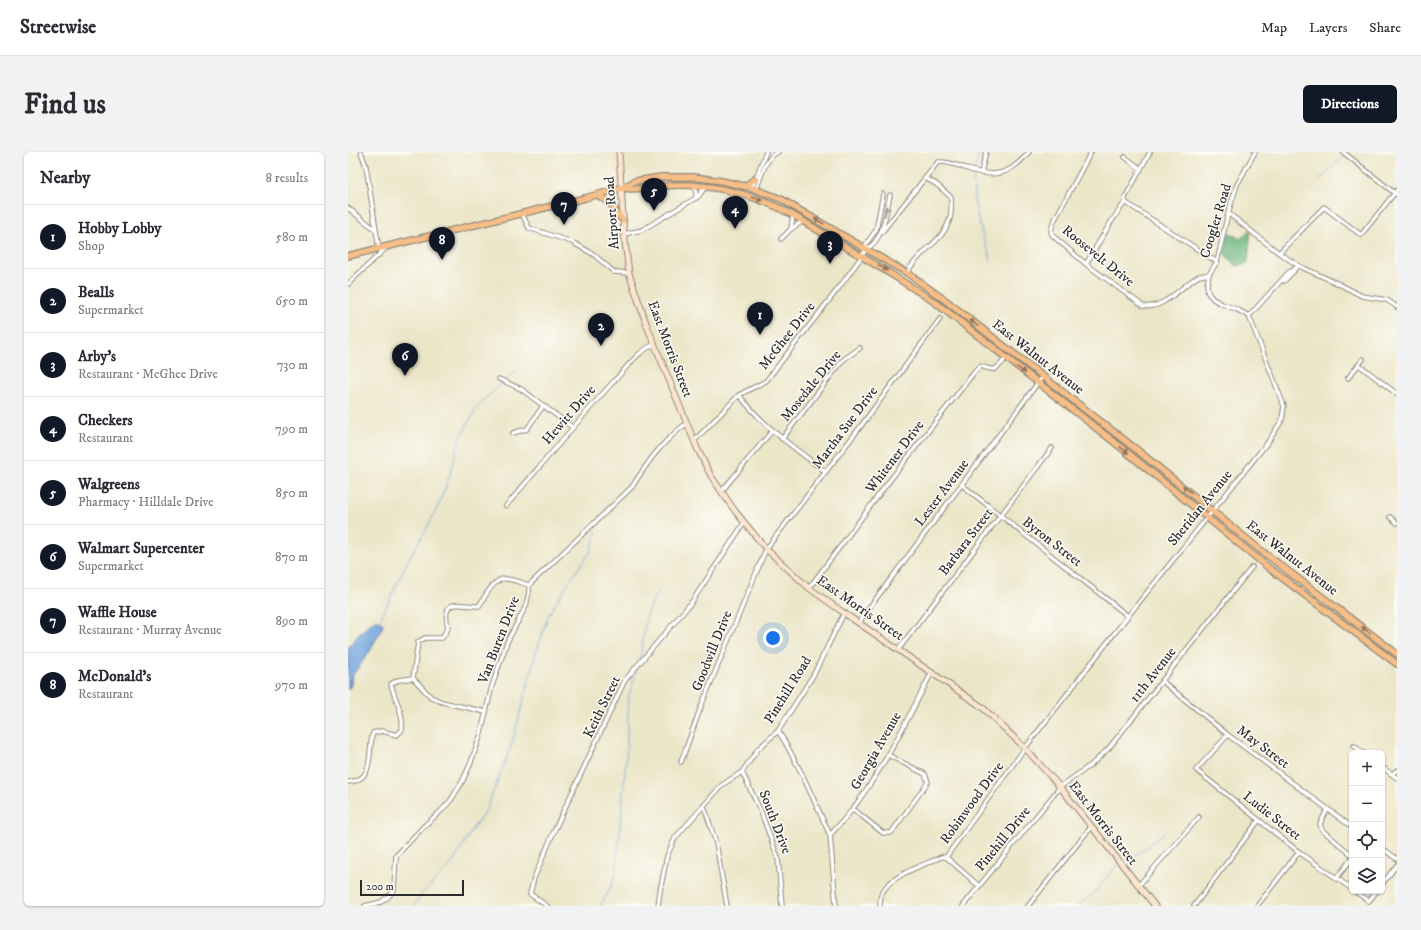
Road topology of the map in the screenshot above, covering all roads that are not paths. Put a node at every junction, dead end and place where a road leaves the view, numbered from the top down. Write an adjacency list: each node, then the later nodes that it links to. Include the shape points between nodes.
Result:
1 (361, 152): 34 (street, via 366,166)
2 (619, 152): 19 (main road, Airport Road)
3 (766, 152): 15 (street)
4 (778, 152): 20 (street, via 769,159)
5 (986, 152): 13 (street)
6 (1029, 152): 13 (street, via 1020,163 1006,172)
7 (1091, 152): 45 (street, Roosevelt Drive, via 1051,227 1053,236)
8 (1150, 152): 12 (street)
9 (1255, 152): 28 (street, Coogler Road, via 1237,185)
10 (1343, 152): 21 (street)
11 (1125, 157): 12 (street)
12 (1141, 169): 26 (street)
13 (981, 173): 14 (street, via 949,162 938,162)
14 (925, 178): 35 (street); 48 (street, via 951,196 950,218 943,233 911,265)
15 (755, 179): 17 (main road); 20 (street)
16 (692, 185): 18 (main road, East Walnut Avenue); 19 (main road, East Walnut Avenue, via 636,190); 25 (street, via 696,190)
17 (745, 186): 19 (main road, East Walnut Avenue, via 706,178 675,177 635,181); 20 (main road, East Walnut Avenue)
18 (707, 187): 25 (street); 30 (main road, East Walnut Avenue, one-way to 30, via 746,195)
19 (622, 188): 23 (main road, East Walnut Avenue); 31 (main road, Airport Road)
20 (754, 189): 40 (main road, East Walnut Avenue, one-way to 20, via 787,203)
21 (1396, 192): 41 (street, via 1361,234 1324,207)
22 (883, 194): 40 (street, via 878,226 866,244)
23 (596, 195): 29 (main road, East Walnut Avenue); 31 (main road, via 611,204 618,216)
24 (890, 195): 35 (street, one-way to 24)
25 (696, 198): 36 (street, via 642,230)
26 (1125, 202): 44 (street); 45 (street)
27 (348, 208): 34 (street)
28 (1228, 213): 41 (street); 44 (street, Coogler Road)
29 (522, 214): 38 (main road, East Walnut Avenue); 47 (street, via 529,228 572,242 593,254 614,272)
30 (793, 215): 32 (main road, East Walnut Avenue); 33 (street)
31 (624, 220): 36 (main road, Airport Road)
32 (803, 221): 33 (street); 43 (main road, East Walnut Avenue)
33 (791, 229): 37 (street)
34 (376, 230): 39 (street)
35 (881, 233): 40 (street)
36 (624, 234): 47 (main road, Airport Road)
37 (781, 239)
38 (388, 246): 39 (main road, East Walnut Avenue); 50 (street)
39 (379, 249): 42 (main road, East Walnut Avenue)
40 (866, 249): 43 (street, McGhee Drive); 48 (main road, East Walnut Avenue)
41 (1279, 253): 46 (street)
42 (348, 256)
43 (862, 256): 56 (main road, East Walnut Avenue, one-way to 56, via 936,303); 64 (street, McGhee Drive, via 769,377)
44 (1217, 262): 49 (street, Coogler Road)
45 (1086, 264): 49 (street, Roosevelt Drive, via 1147,307 1170,298 1200,276)
46 (1299, 266): 51 (street, via 1362,296 1387,300); 52 (street)
47 (629, 273): 54 (main road, East Morris Street)
48 (907, 273): 59 (main road, East Walnut Avenue, one-way to 48)
49 (1209, 274): 52 (street, via 1208,293 1213,299)
50 (348, 284)
51 (1397, 307)
52 (1249, 316): 77 (street, Sheridan Avenue, via 1284,406 1282,420 1264,447)
53 (940, 319): 73 (street, Martha Sue Drive)
54 (654, 345): 66 (main road, East Morris Street); 67 (street, Hewitt Drive, via 640,353)
55 (860, 348): 70 (street, Mosedale Drive, via 843,360)
56 (1006, 358): 62 (main road, East Walnut Avenue, one-way to 62); 86 (street, Whitener Drive, via 998,369 991,370 981,366 976,370)
57 (1363, 359): 58 (street)
58 (1359, 365): 60 (street); 63 (street)
59 (1043, 376): 62 (street, Lester Avenue); 77 (main road, East Walnut Avenue, one-way to 59)
60 (1348, 378)
61 (499, 379): 65 (street, via 521,389)
62 (1039, 383): 74 (street, Lester Avenue); 79 (main road, East Walnut Avenue, one-way to 79)
63 (1397, 394)
64 (739, 395): 68 (street); 71 (street, McGhee Drive)
65 (543, 406): 67 (street); 69 (street, Hewitt Drive, via 527,429)
66 (687, 422): 71 (main road, East Morris Street); 85 (street, Van Buren Drive, via 662,445 632,487)
67 (572, 427): 76 (street, Hewitt Drive)
68 (772, 431): 70 (street); 75 (street, Mosedale Drive)
69 (513, 433)
70 (782, 439): 73 (street)
71 (694, 441): 75 (main road, East Morris Street)
72 (1052, 448): 78 (street, Barbara Street)
73 (826, 472): 83 (street, Martha Sue Drive)
74 (962, 485): 78 (street, Byron Street); 91 (street, Lester Avenue)
75 (721, 492): 81 (main road, East Morris Street)
76 (506, 506)
77 (1212, 510): 79 (street, Sheridan Avenue); 87 (main road, East Walnut Avenue)
78 (1000, 516): 90 (street, Byron Street); 92 (street, Barbara Street)
79 (1207, 517): 88 (main road, East Walnut Avenue); 90 (street, Sheridan Avenue)
80 (1390, 517): 82 (street)
81 (744, 523): 83 (main road, East Morris Street); 136 (street, Keith Street, via 691,603 626,680 534,878 530,894)
82 (1397, 523)
83 (766, 549): 86 (main road, East Morris Street); 105 (street, Goodwill Drive)
84 (1252, 567): 97 (street, 11th Avenue)
85 (529, 585): 96 (street, via 506,578 493,585 479,606 453,604 447,610 448,628 442,638 425,638 418,642); 98 (street, Van Buren Drive, via 526,606 507,642)
86 (809, 588): 89 (main road, East Morris Street)
87 (1321, 596): 88 (main road); 93 (main road, East Walnut Avenue, one-way to 87)
88 (1316, 603): 94 (main road, East Walnut Avenue)
89 (844, 614): 91 (main road, East Morris Street); 99 (street, Pinehill Road, via 814,674)
90 (1128, 616): 102 (street, Sheridan Avenue)
91 (859, 624): 92 (main road, East Morris Street)
92 (898, 650): 95 (main road, East Morris Street)
93 (1397, 654)
94 (1397, 664)
95 (932, 672): 102 (main road, East Morris Street, via 982,707); 104 (street, Georgia Avenue)
96 (413, 678): 98 (street, via 431,697); 111 (street, via 398,680 391,684 403,720 402,730 397,735 382,731 373,733 370,740 368,769 356,781)
97 (1162, 681): 100 (street, May Street); 112 (street, 11th Avenue, via 1109,748 1091,765)
98 (486, 712): 135 (street, Van Buren Drive, via 470,765 451,800 396,856 394,890 381,902)
99 (778, 731): 108 (street, Pinehill Road, via 758,749); 120 (street, via 802,774)
100 (1228, 735): 115 (street, May Street); 117 (street, Ludie Street, via 1196,770)
101 (1354, 746): 103 (street)
102 (1025, 748): 112 (main road, East Morris Street); 124 (street, Robinwood Drive)
103 (1359, 750)
104 (888, 755): 114 (street, Georgia Avenue); 114 (street, via 925,774 928,782 891,833 883,834)
105 (681, 762)
106 (1385, 769): 109 (street)
107 (1397, 770): 109 (street)
108 (742, 772): 113 (street, Pinehill Road, via 722,785); 139 (street, South Drive, via 761,812 778,858)
109 (1392, 774): 110 (street)
110 (1397, 778)
111 (348, 782)
112 (1060, 787): 119 (main road, East Morris Street); 131 (street, Pinehill Drive)
113 (704, 806): 137 (street, Pinehill Road, via 675,838 667,856); 138 (street, via 716,843)
114 (853, 808): 120 (street, Georgia Avenue)
115 (1327, 810): 118 (street, May Street); 123 (street, via 1320,824 1322,830)
116 (1199, 817): 130 (street)
117 (1259, 820): 122 (street, Ludie Street); 145 (street)
118 (1349, 825)
119 (1091, 827): 130 (main road, East Morris Street); 143 (street)
120 (830, 835): 140 (street)
121 (1385, 850): 125 (street)
122 (1299, 852): 128 (street, Ludie Street); 146 (street)
123 (1349, 852)
124 (946, 858): 131 (street); 141 (street, Robinwood Drive, via 940,857 893,881 882,892)
125 (1397, 859)
126 (1349, 862): 128 (street)
127 (1397, 865): 129 (street)
128 (1336, 879): 132 (street, Ludie Street)
129 (1385, 880)
130 (1139, 885): 144 (main road, East Morris Street)
131 (979, 886): 142 (street, Pinehill Drive)
132 (1349, 887)
133 (1359, 894): 134 (street, Ludie Street, via 1369,901)
134 (1374, 894)
135 (365, 906)
136 (547, 906)
137 (658, 906)
138 (727, 906)
139 (782, 906)
140 (836, 906)
141 (880, 906)
142 (963, 906)
143 (1028, 906)
144 (1155, 906)
145 (1194, 906)
146 (1257, 906)

